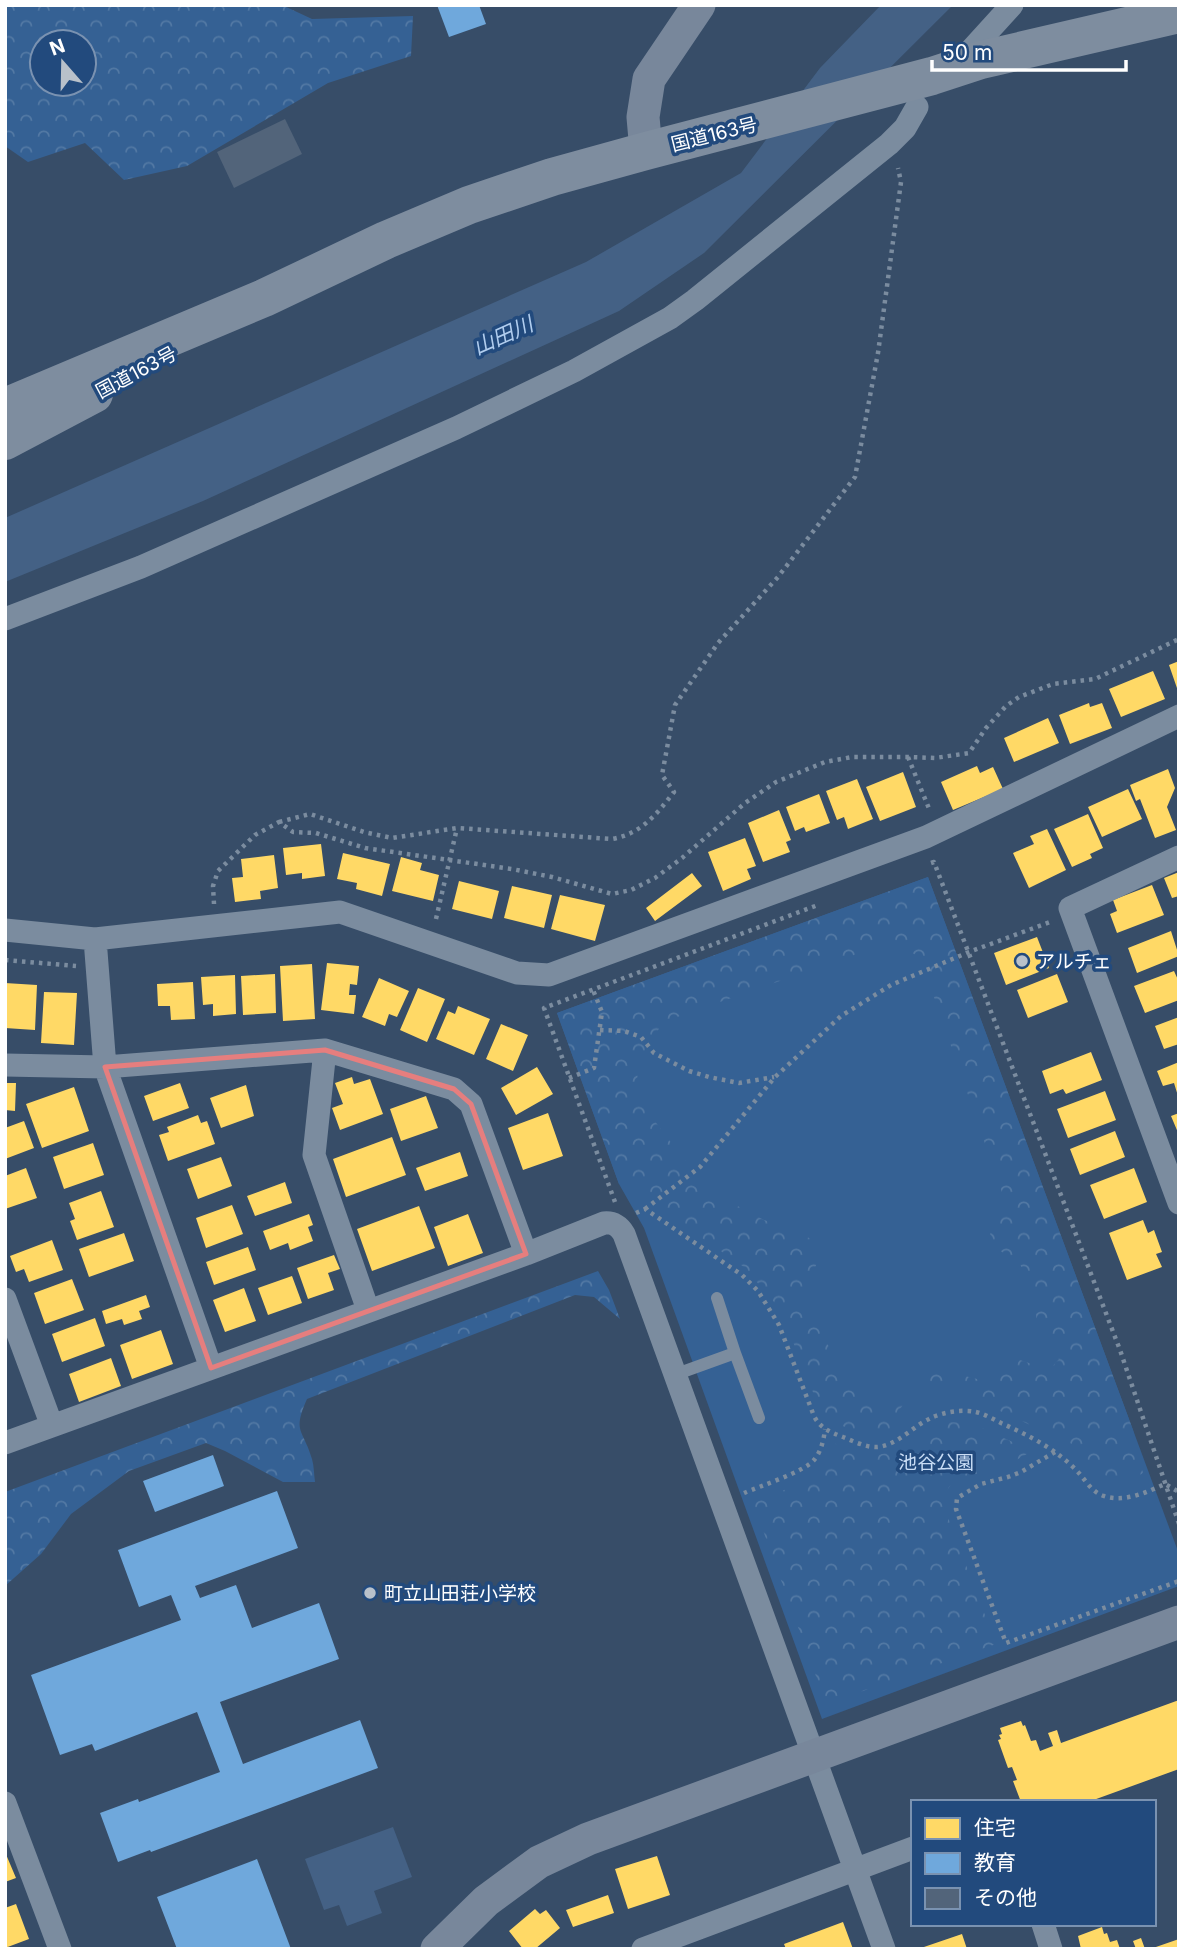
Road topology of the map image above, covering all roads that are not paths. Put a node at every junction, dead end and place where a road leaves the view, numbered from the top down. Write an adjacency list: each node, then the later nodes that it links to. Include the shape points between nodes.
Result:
1 (699, 5): 6 (street, via 649,79 643,117)
2 (1012, 5): 4 (street)
3 (1179, 14): 5 (highway, 国道163号, via 981,60)
4 (972, 49)
5 (925, 91): 6 (highway, 国道163号); 10 (street, via 905,128 889,144 670,317 574,371 456,428 141,567)
6 (646, 150): 7 (highway, 国道163号, via 470,205)
7 (264, 298): 8 (highway, 国道163号); 9 (highway, 国道163号, via 192,342)
8 (5, 407)
9 (5, 441)
10 (5, 619)
11 (1179, 716): 14 (street, via 938,831 549,975 517,973 340,912)
12 (1179, 857): 18 (street, via 1070,908)
13 (5, 930): 14 (street)
14 (95, 939): 17 (street)
15 (325, 1050): 17 (street); 19 (street, via 454,1090 471,1104); 22 (street, via 314,1155)
16 (5, 1065): 17 (street)
17 (105, 1067): 24 (street)
18 (1179, 1203)
19 (526, 1254): 22 (street); 25 (street, via 604,1223 619,1227)
20 (717, 1298): 23 (lane)
21 (5, 1299): 27 (street)
22 (368, 1311): 24 (street)
23 (736, 1353): 25 (lane); 26 (lane)
24 (211, 1368): 27 (street)
25 (674, 1375): 30 (street)
26 (759, 1418)
27 (52, 1426): 28 (street)
28 (5, 1443)
29 (1179, 1622): 30 (street)
30 (815, 1756): 33 (street); 36 (street, via 588,1839 539,1862 486,1901)
31 (6, 1806): 35 (street)
32 (911, 1849): 33 (street)
33 (856, 1869): 37 (street); 38 (street)
34 (1044, 1926): 39 (street)
35 (60, 1949)
36 (437, 1949)
37 (643, 1949)
38 (884, 1949)
39 (1051, 1949)

